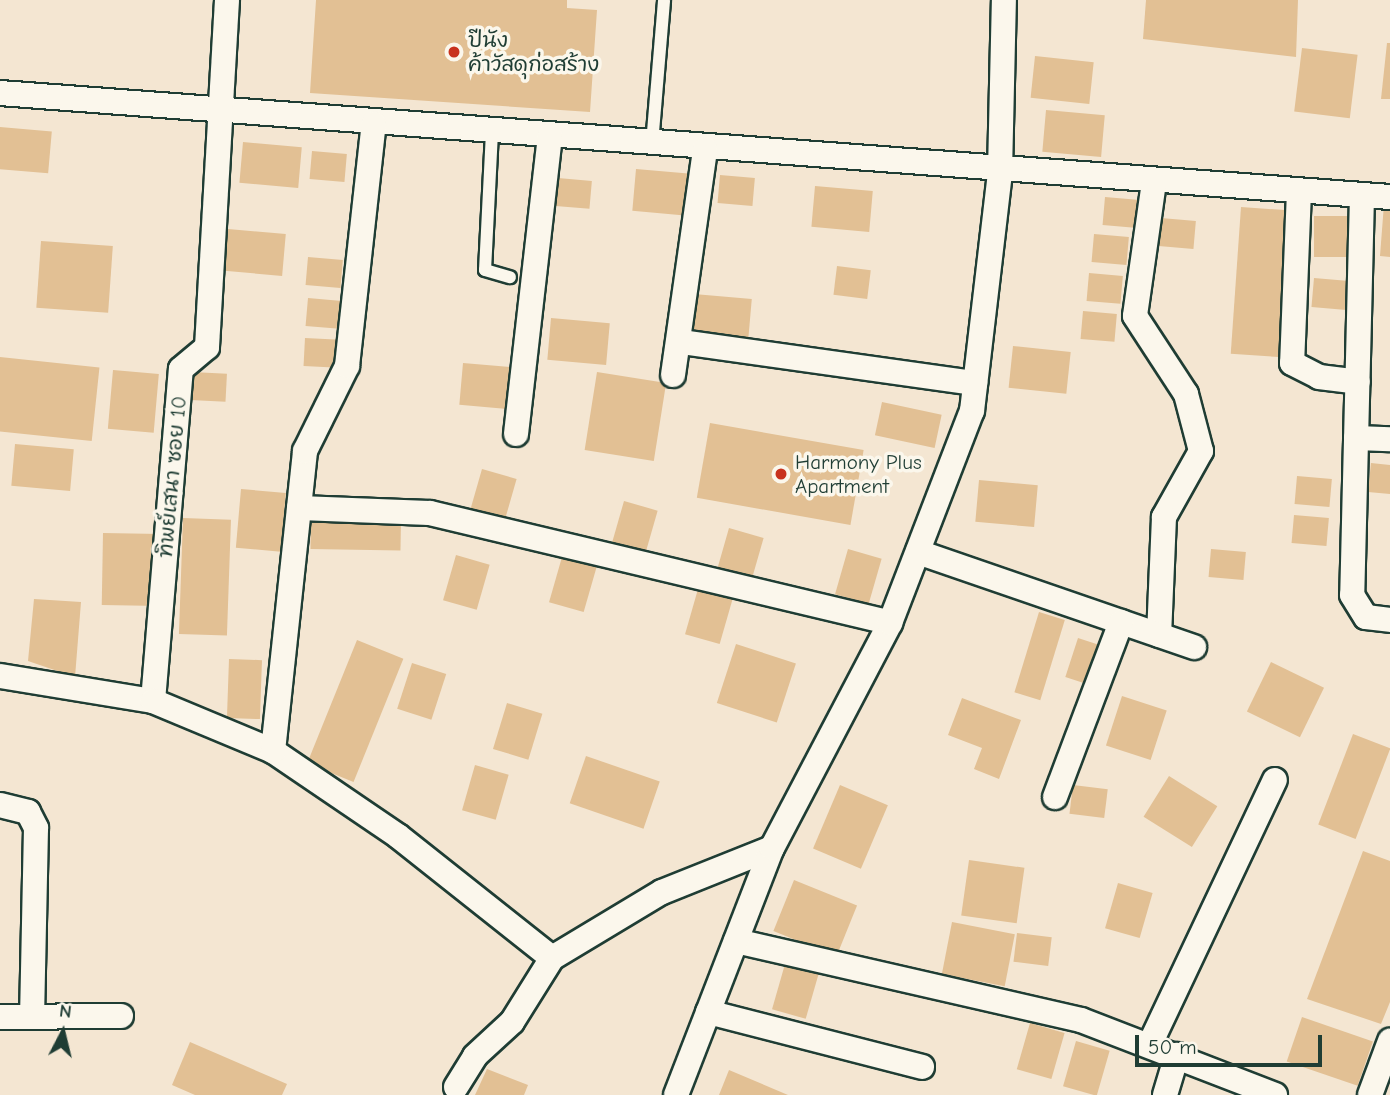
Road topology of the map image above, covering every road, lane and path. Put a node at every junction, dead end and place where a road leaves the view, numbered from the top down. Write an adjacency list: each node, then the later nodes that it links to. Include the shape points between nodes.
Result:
1 (227, 0): 5 (street, ทิพย์เสนา ซอย 10)
2 (664, 0): 9 (lane)
3 (1004, 0): 11 (street)
4 (0, 93): 5 (street)
5 (220, 110): 6 (street); 32 (street, ทิพย์เสนา ซอย 10, via 207,347 181,369)
6 (374, 123): 7 (street); 24 (street, via 346,366 306,452)
7 (492, 132): 8 (street); 16 (lane, via 485,270)
8 (550, 136): 9 (street); 21 (street)
9 (652, 144): 10 (street)
10 (705, 149): 11 (street); 18 (street)
11 (1000, 172): 12 (street); 20 (street)
12 (1154, 182): 13 (street); 29 (street, via 1135,316 1186,394 1201,451 1164,516)
13 (1299, 191): 14 (street); 19 (street, via 1292,363 1319,377)
14 (1363, 195): 15 (street); 19 (street)
15 (1390, 197)
16 (510, 277)
17 (689, 343): 20 (street)
18 (673, 375)
19 (1357, 382): 22 (street)
20 (975, 383): 25 (street, via 954,467)
21 (516, 434)
22 (1356, 438): 23 (street); 26 (street, via 1352,595 1367,617)
23 (1390, 439)
24 (299, 508): 27 (street, via 430,513); 33 (street)
25 (918, 552): 27 (street); 28 (street)
26 (1390, 620)
27 (890, 622): 37 (street)
28 (1121, 622): 29 (street); 35 (street)
29 (1159, 635): 30 (street)
30 (1194, 647)
31 (0, 676): 32 (street)
32 (153, 701): 33 (street)
33 (274, 751): 39 (street, via 398,836)
34 (1275, 780): 45 (street)
35 (1055, 797)
36 (0, 805): 43 (street, via 28,812 36,828)
37 (772, 848): 38 (street); 39 (street, via 662,892)
38 (736, 941): 40 (street); 45 (street, via 1081,1020)
39 (552, 958): 48 (street, via 512,1022 475,1056)
40 (708, 1012): 47 (street); 49 (street)
41 (121, 1016): 43 (street)
42 (0, 1017): 43 (street)
43 (32, 1017)
44 (1390, 1041): 52 (street)
45 (1150, 1044): 46 (street)
46 (1177, 1055): 50 (street); 51 (street)
47 (922, 1067)
48 (455, 1091)
49 (676, 1095)
50 (1165, 1095)
51 (1275, 1095)
52 (1370, 1095)

